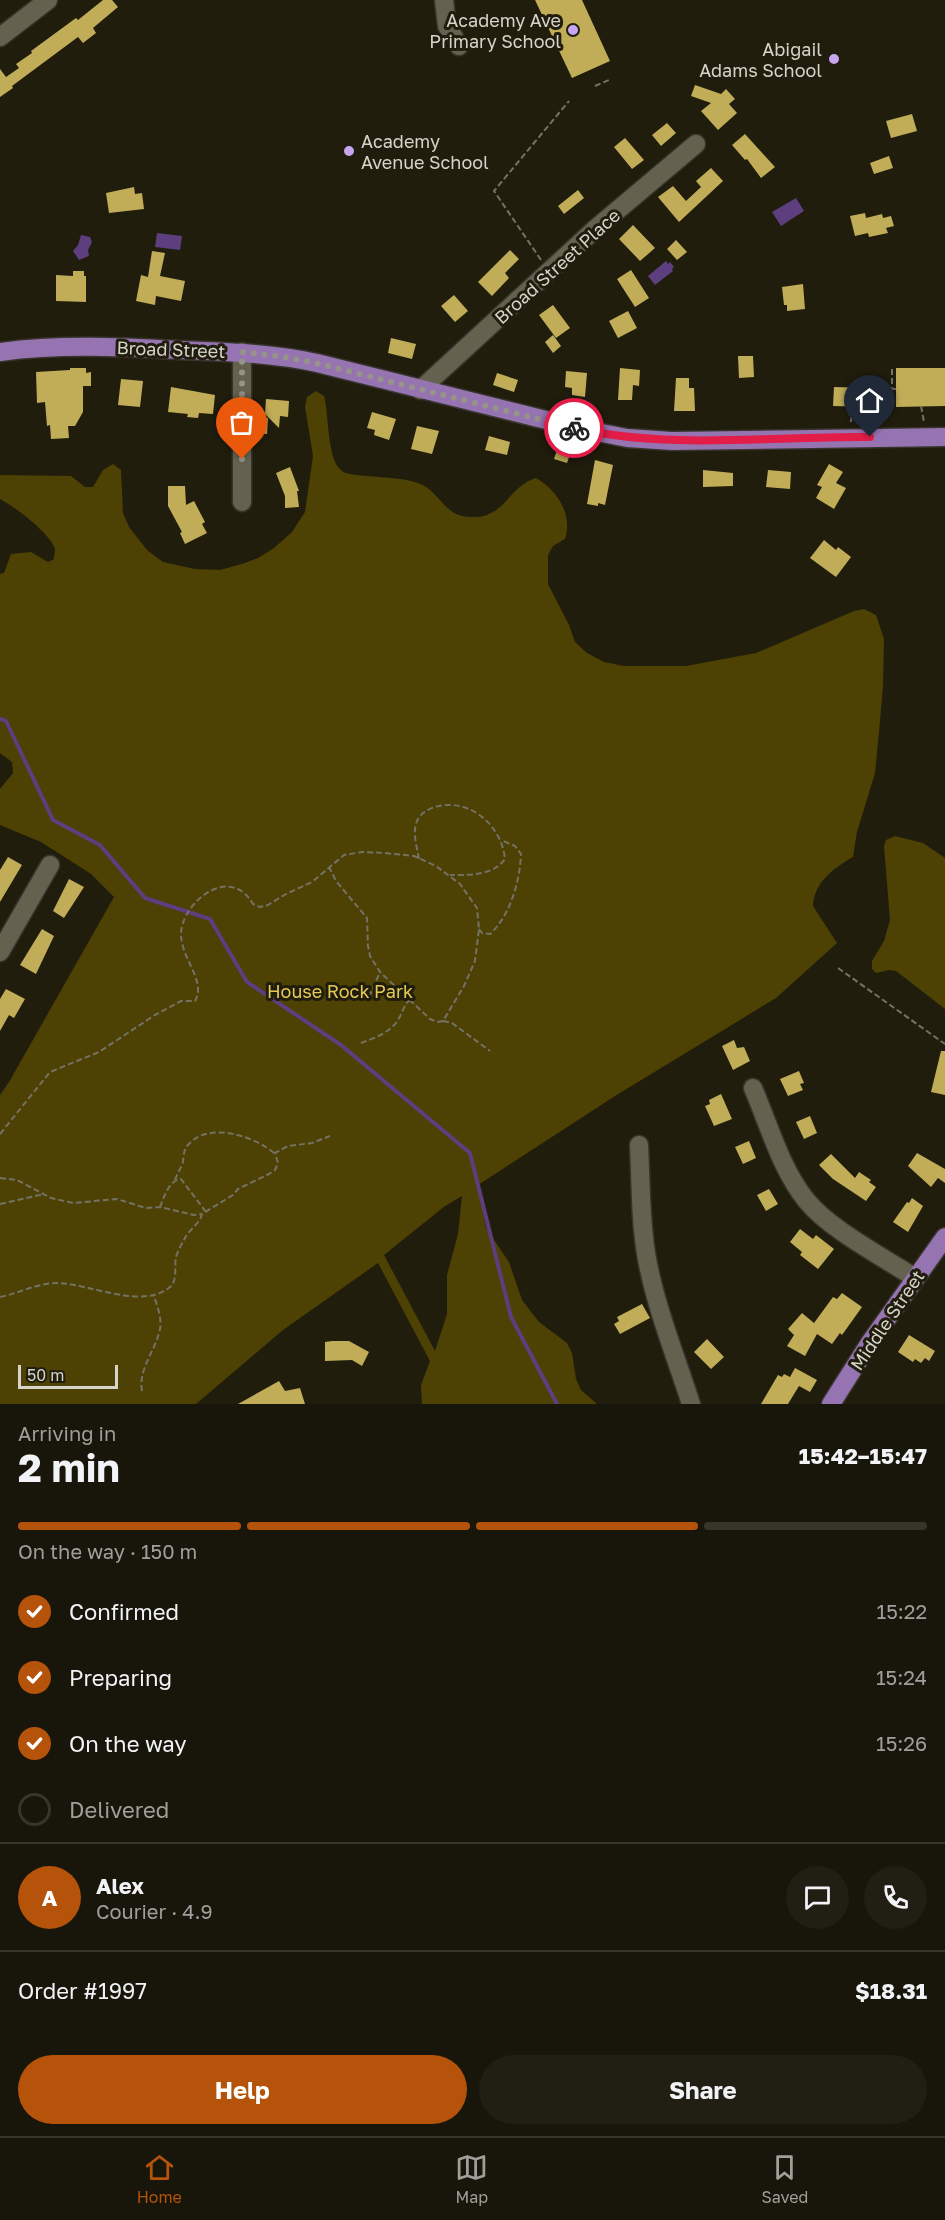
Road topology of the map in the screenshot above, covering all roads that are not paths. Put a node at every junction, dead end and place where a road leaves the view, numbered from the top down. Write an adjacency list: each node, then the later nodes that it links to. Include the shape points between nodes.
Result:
1 (48, 0): 3 (street)
2 (444, 0): 4 (street, via 447,26)
3 (0, 37)
4 (459, 46)
5 (696, 144): 8 (street, Broad Street Place, via 594,230)
6 (0, 352): 7 (main road, Broad Street, via 100,347)
7 (242, 352): 8 (main road, Broad Street, via 301,359); 10 (street)
8 (420, 390): 9 (main road, Broad Street, via 627,438 682,441)
9 (945, 436)
10 (242, 502)
11 (50, 865): 12 (street)
12 (7, 925): 13 (street)
13 (0, 952)
14 (753, 1088): 17 (street, via 790,1175 807,1201 836,1226)
15 (639, 1145): 18 (street, via 647,1261)
16 (945, 1237): 17 (main road, Middle Street)
17 (915, 1278): 19 (main road, Middle Street)
18 (692, 1404)
19 (831, 1404)

